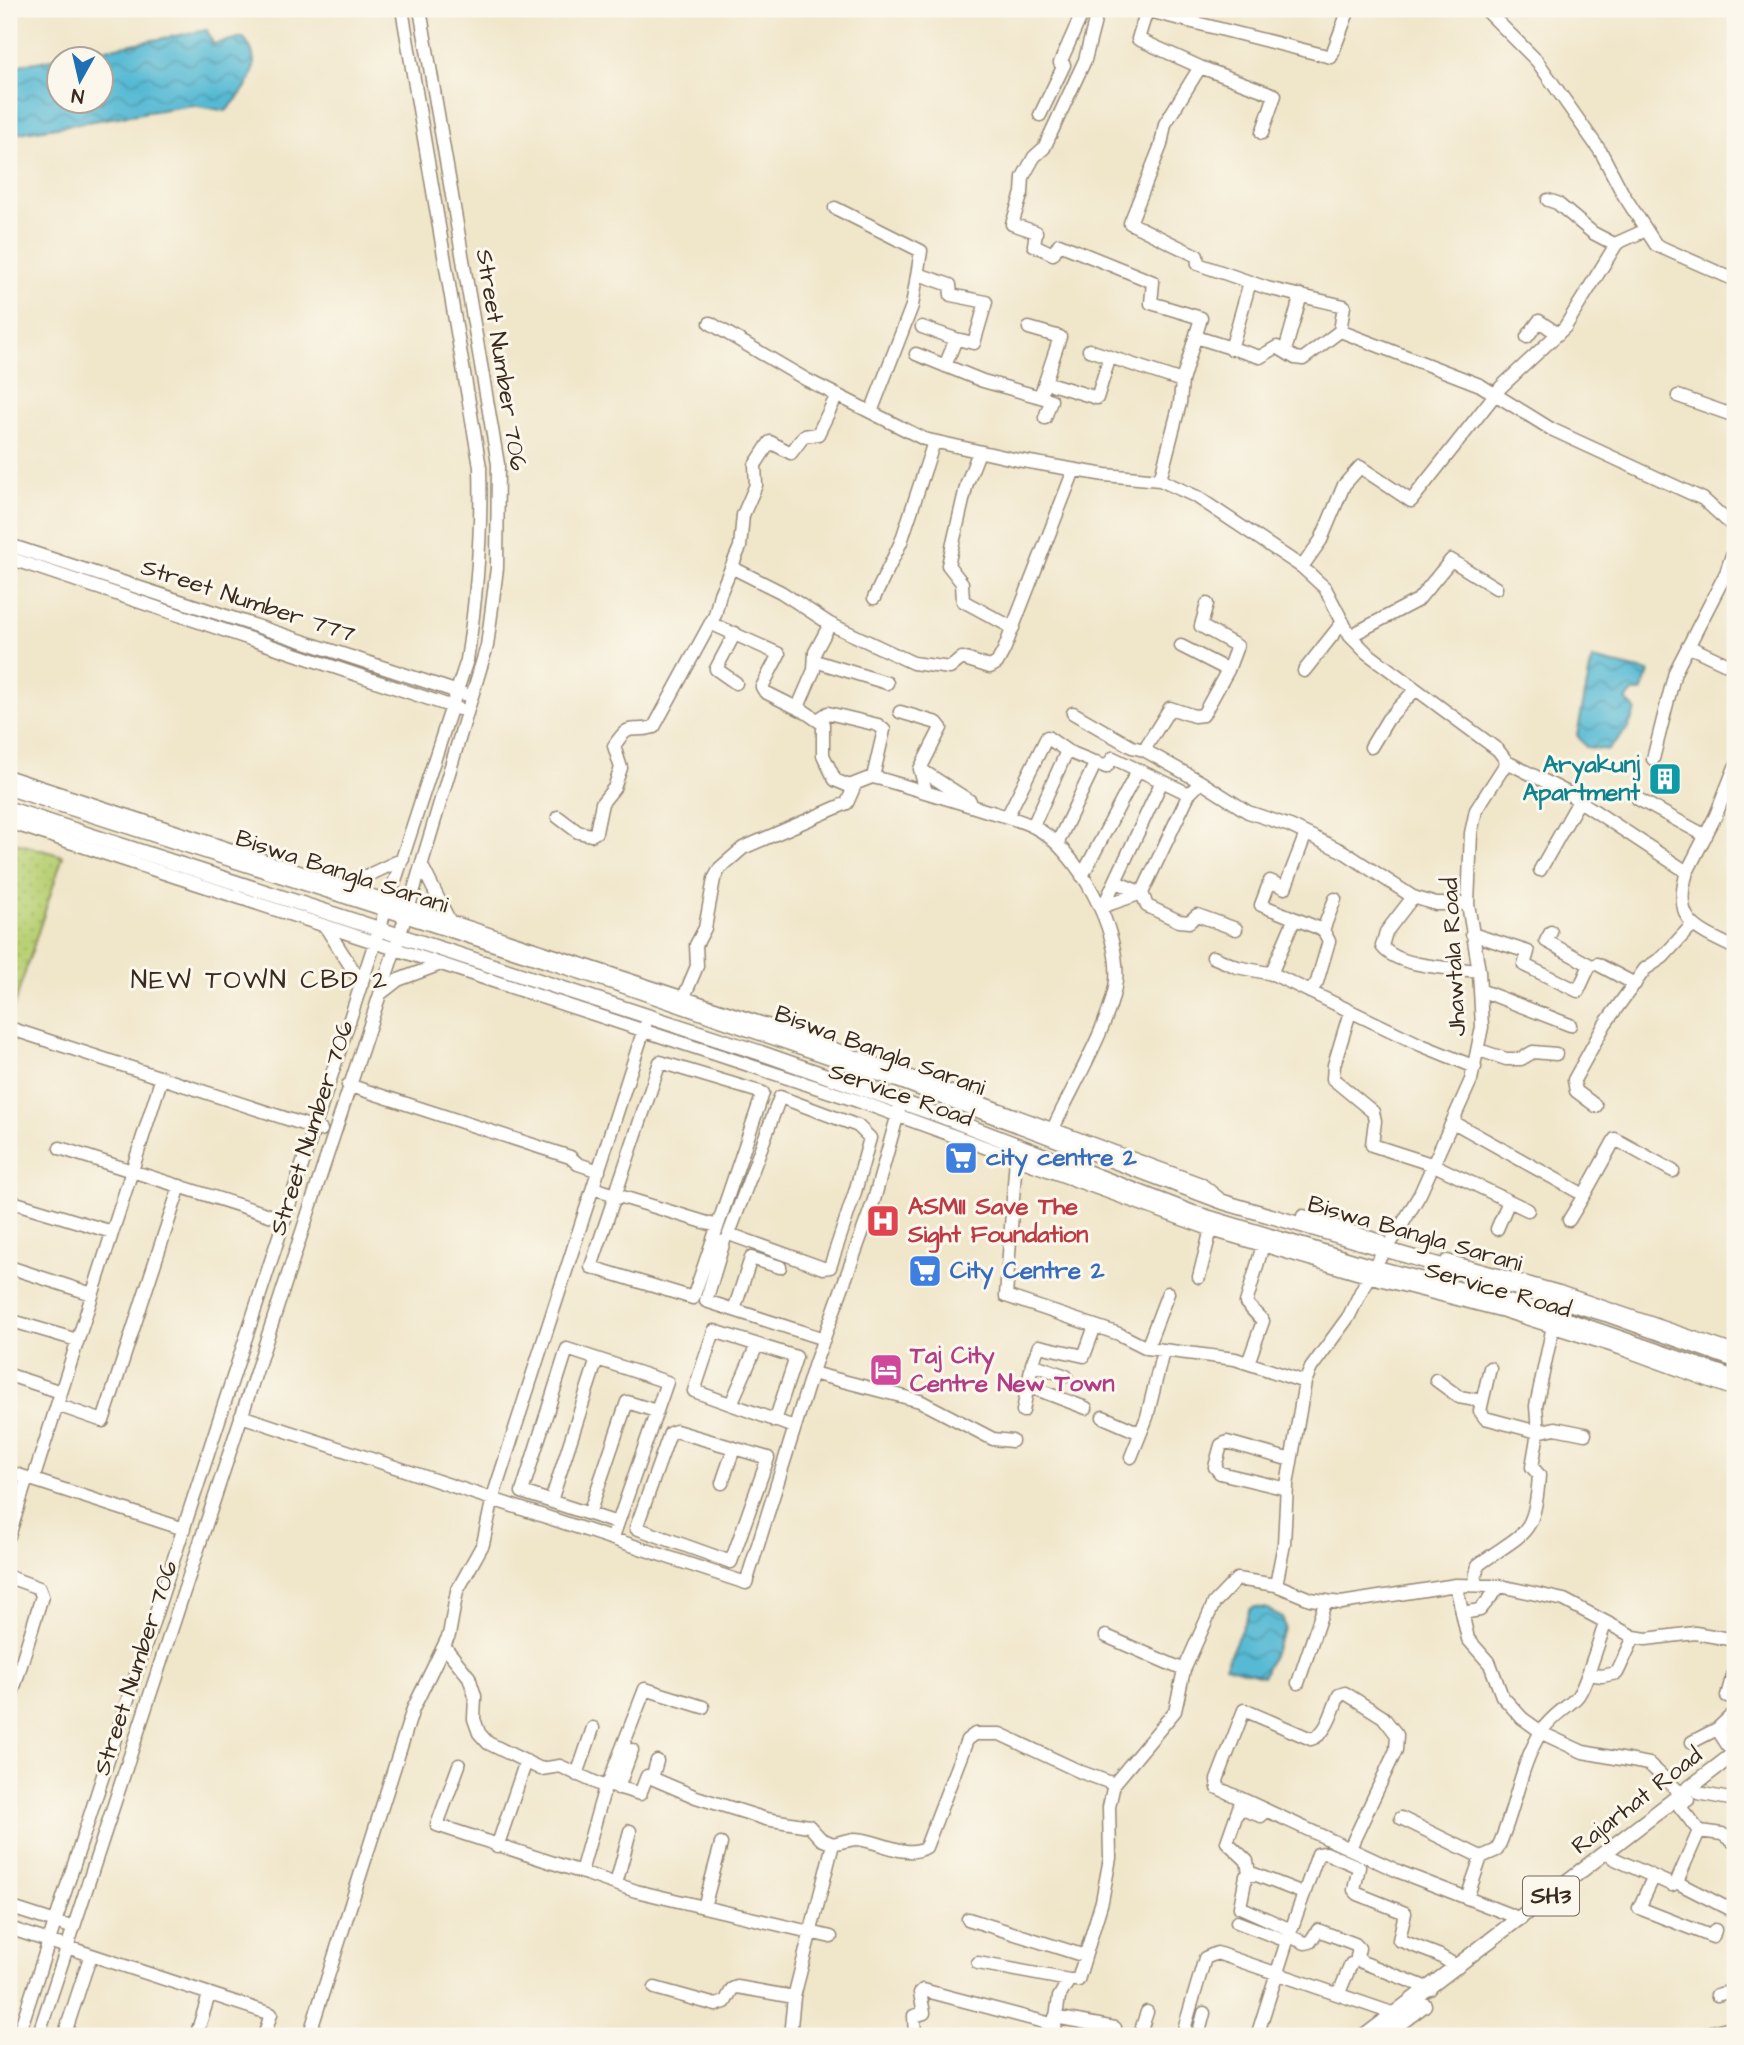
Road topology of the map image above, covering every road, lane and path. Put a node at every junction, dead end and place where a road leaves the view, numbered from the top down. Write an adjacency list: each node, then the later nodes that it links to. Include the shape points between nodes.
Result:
1 (402, 9): 70 (street, Street Number 706, via 480,467 478,591)
2 (420, 9): 71 (street, Street Number 706, via 498,464 494,603)
3 (1084, 9): 9 (street)
4 (1098, 9): 24 (street, via 1085,60 1045,146 1023,177 1012,224 1036,232 1034,245 1054,254 1059,244 1153,282 1151,303 1201,318)
5 (1349, 9): 7 (street, via 1331,58)
6 (1485, 9): 13 (street, via 1537,61 1601,152)
7 (1144, 10): 8 (street, via 1138,39)
8 (1200, 67): 10 (street, via 1275,95); 17 (street, via 1165,124 1130,222 1197,256 1198,264)
9 (1040, 115)
10 (1262, 133)
11 (1548, 200): 14 (street)
12 (835, 208): 15 (street, via 921,251)
13 (1646, 229): 14 (street); 16 (street, via 1656,245)
14 (1616, 245): 23 (street, via 1576,313)
15 (918, 274): 26 (street, via 950,285 951,295 986,302 974,343); 39 (street, via 912,306)
16 (1735, 280)
17 (1250, 282): 18 (street); 27 (street)
18 (1301, 295): 22 (street, via 1344,306); 29 (street)
19 (710, 323): 36 (street)
20 (922, 327): 26 (street)
21 (1029, 328): 34 (street, via 1060,337)
22 (1340, 331): 29 (street, via 1303,359); 35 (street)
23 (1558, 334): 25 (street, via 1539,321); 35 (street)
24 (1196, 337): 27 (street); 33 (street)
25 (1527, 337)
26 (956, 340): 32 (street)
27 (1231, 349): 29 (street, via 1260,357 1277,347)
28 (1089, 350): 31 (street)
29 (1285, 351)
30 (916, 354): 32 (street)
31 (1110, 359): 33 (street); 34 (street, via 1097,398)
32 (945, 366): 38 (street)
33 (1182, 381): 45 (street)
34 (1045, 382): 38 (street)
35 (1496, 394): 46 (street, via 1551,429 1703,499); 51 (street, via 1411,501 1360,467 1344,485 1321,540)
36 (837, 395): 39 (street); 50 (street, via 818,434 804,436 791,453 772,442 766,445 755,465 755,490 743,515 740,547)
37 (1678, 396): 40 (street)
38 (1040, 397): 41 (street, via 1051,400)
39 (871, 412): 42 (street)
40 (1735, 416)
41 (1045, 418)
42 (934, 442): 43 (street); 53 (street, via 901,542)
43 (979, 452): 44 (street); 58 (street, via 948,565 962,583 962,601)
44 (1074, 470): 45 (street); 58 (street)
45 (1160, 480): 51 (street, via 1197,497)
46 (1735, 528)
47 (9, 545): 70 (street, Street Number 777)
48 (1735, 546): 62 (street)
49 (9, 558): 72 (street, Street Number 777)
50 (731, 567): 56 (street); 57 (street)
51 (1302, 567): 55 (street, via 1325,588)
52 (1496, 587): 60 (street, via 1451,560 1418,600)
53 (874, 598)
54 (1207, 604): 65 (street, via 1201,626 1237,646)
55 (1343, 622): 60 (street); 66 (street)
56 (712, 624): 59 (street); 99 (street, via 654,727 630,727 614,746 621,768 602,803 594,834 578,832)
57 (830, 624): 58 (street, via 913,663 950,668 962,658 990,667 997,663); 63 (street)
58 (1013, 628)
59 (735, 633): 68 (street, via 716,669); 73 (street, via 779,654 762,687)
60 (1350, 636): 69 (street)
61 (1181, 646): 65 (street)
62 (1688, 646): 64 (street); 81 (street, via 1670,686)
63 (815, 661): 67 (street); 73 (street, via 798,702)
64 (1735, 668)
65 (1228, 670): 79 (street, via 1203,715 1170,708)
66 (1304, 671)
67 (887, 682)
68 (736, 683)
69 (1415, 690): 78 (street, via 1388,719); 83 (street, via 1499,750)
70 (457, 691): 71 (street, Street Number 777); 72 (street, Street Number 706)
71 (474, 698): 75 (street, Street Number 706)
72 (452, 706): 75 (street, Street Number 777); 106 (street, Street Number 706)
73 (801, 710): 77 (street)
74 (900, 712): 85 (street, via 941,728)
75 (469, 713): 107 (street, Street Number 706)
76 (1073, 713): 79 (street)
77 (819, 719): 88 (street, via 828,713 884,730); 91 (street, via 824,729 823,755 835,780)
78 (1371, 747)
79 (1144, 750): 90 (street)
80 (1067, 751): 82 (street); 100 (street, via 1047,737); 102 (street)
81 (1653, 759)
82 (1096, 762): 86 (street, via 1106,767 1113,758); 105 (street)
83 (1507, 762): 96 (street); 116 (street, Jhawtala Road, via 1472,822)
84 (1735, 767): 104 (street)
85 (920, 769): 93 (street); 98 (street)
86 (1138, 770): 89 (street); 110 (street)
87 (9, 777): 112 (street)
88 (873, 777): 91 (street); 93 (street)
89 (1161, 781): 94 (street); 111 (street)
90 (1201, 782): 94 (street); 103 (street, via 1248,812)
91 (855, 785): 141 (street, via 847,803 743,849 720,868 713,879 705,928 696,945 698,962)
92 (9, 788): 117 (main road, Biswa Bangla Sarani)
93 (926, 792): 98 (street)
94 (1189, 794): 113 (street)
95 (1638, 800): 104 (street)
96 (1579, 801): 108 (street); 109 (street)
97 (9, 809): 128 (main road, Biswa Bangla Sarani)
98 (986, 810): 100 (street)
99 (558, 817)
100 (1007, 817): 102 (street)
101 (9, 822): 122 (street)
102 (1033, 826): 105 (street)
103 (1305, 836): 114 (street, via 1356,858); 121 (street, via 1286,888 1270,881 1261,905)
104 (1706, 836): 109 (street)
105 (1057, 844): 110 (street)
106 (403, 859): 112 (street); 117 (street, Street Number 706)
107 (422, 866): 119 (street, Street Number 706); 120 (street)
108 (1540, 870)
109 (1687, 872): 123 (street, via 1683,914)
110 (1082, 876): 118 (street)
111 (1116, 882): 113 (street); 118 (street)
112 (345, 886): 117 (street)
113 (1142, 893): 118 (street); 124 (street, via 1147,906 1179,922 1189,922 1197,915)
114 (1413, 897): 116 (street, via 1436,904); 134 (street, via 1386,932 1382,946 1386,951 1418,964)
115 (1335, 899): 125 (street)
116 (1468, 904): 127 (street, Jhawtala Road)
117 (387, 906): 119 (main road, Biswa Bangla Sarani); 128 (street, Street Number 706)
118 (1102, 906): 156 (street, via 1116,981 1099,1031)
119 (407, 912): 120 (street); 129 (street, Street Number 706); 171 (main road, Biswa Bangla Sarani, via 906,1083)
120 (449, 920): 141 (street)
121 (1294, 920): 125 (street); 135 (street)
122 (323, 923): 128 (street); 137 (street)
123 (1692, 925): 130 (street); 136 (street)
124 (1236, 929)
125 (1323, 930): 139 (street, via 1329,941)
126 (1551, 932): 127 (street, via 1546,941 1590,965 1578,991 1524,965 1528,952)
127 (1472, 933): 134 (street, Jhawtala Road)
128 (377, 936): 129 (main road, Biswa Bangla Sarani); 137 (street, Street Number 706)
129 (397, 942): 132 (street, Service Road); 140 (street, Street Number 706); 143 (main road, Biswa Bangla Sarani)
130 (1735, 948)
131 (1213, 957): 135 (street)
132 (441, 963): 140 (street, via 398,980); 146 (street, Service Road)
133 (1597, 964): 136 (street)
134 (1479, 971): 138 (street, Jhawtala Road)
135 (1271, 974): 139 (street)
136 (1635, 984): 152 (street, via 1598,1035 1574,1080 1576,1091)
137 (362, 985): 155 (street, Street Number 706)
138 (1480, 990): 144 (street); 147 (street, Jhawtala Road)
139 (1310, 992): 142 (street)
140 (378, 995): 151 (street, Street Number 706)
141 (684, 997): 156 (street)
142 (1350, 1012): 149 (street); 160 (street, via 1333,1079 1373,1112 1372,1145)
143 (649, 1017): 146 (street); 153 (main road, Biswa Bangla Sarani)
144 (1570, 1026)
145 (9, 1028): 150 (street)
146 (643, 1032): 153 (street, Service Road); 162 (street)
147 (1479, 1050): 148 (street, via 1506,1059 1521,1059 1533,1052); 149 (street, Jhawtala Road)
148 (1556, 1054)
149 (1475, 1067): 154 (street, Jhawtala Road)
150 (162, 1077): 155 (street); 161 (street)
151 (348, 1085): 157 (street, Street Number 706); 162 (street, via 570,1157)
152 (1597, 1106)
153 (899, 1109): 159 (street, Service Road); 172 (street); 186 (main road, Biswa Bangla Sarani)
154 (1455, 1123): 160 (street, Jhawtala Road); 167 (street)
155 (315, 1129): 157 (street); 175 (street, Street Number 706)
156 (1053, 1129): 171 (street, via 1201,1184)
157 (332, 1133): 222 (street, Street Number 706)
158 (60, 1148): 161 (street)
159 (1016, 1157): 178 (street, Service Road); 192 (street, via 1006,1296)
160 (1434, 1165): 170 (street); 183 (street, Jhawtala Road)
161 (132, 1170): 164 (street); 180 (street)
162 (599, 1171): 165 (street)
163 (1673, 1171): 167 (street, via 1615,1139)
164 (180, 1186): 175 (street); 216 (street, via 103,1421)
165 (593, 1188): 166 (street); 197 (street)
166 (614, 1194): 177 (street); 177 (street, via 591,1267 693,1298); 177 (street, via 660,1062 763,1093)
167 (1584, 1195): 176 (street)
168 (854, 1197): 168 (street, via 830,1267 729,1234 780,1097 858,1126 870,1138); 172 (street)
169 (9, 1201): 180 (street)
170 (1509, 1201): 173 (street); 179 (street)
171 (1223, 1202): 183 (main road, Biswa Bangla Sarani)
172 (872, 1205): 195 (street)
173 (1528, 1210)
174 (1303, 1216): 183 (street)
175 (285, 1220): 243 (street, Street Number 706)
176 (1569, 1220)
177 (717, 1226)
178 (1211, 1229): 182 (street, Service Road); 187 (street)
179 (1497, 1229)
180 (112, 1232): 189 (street)
181 (724, 1241): 190 (street, via 706,1301)
182 (1263, 1245): 186 (street, Service Road); 205 (street, via 1246,1303 1263,1321)
183 (1386, 1247): 186 (street, Jhawtala Road); 194 (main road, Biswa Bangla Sarani, via 1558,1295)
184 (9, 1267): 189 (street)
185 (780, 1267): 190 (street, via 751,1258)
186 (1370, 1271): 193 (street, Service Road); 211 (main road, Biswa Bangla Sarani, via 1562,1317); 213 (street, Jhawtala Road, via 1349,1316)
187 (1199, 1277)
188 (1168, 1293): 199 (street)
189 (92, 1294): 196 (street)
190 (734, 1310): 195 (street)
191 (9, 1320): 196 (street)
192 (1095, 1326): 199 (street); 206 (street, via 1084,1356 1039,1346)
193 (1553, 1326): 215 (street, Service Road); 226 (street, via 1536,1406)
194 (1680, 1336): 202 (street); 204 (main road, Biswa Bangla Sarani)
195 (824, 1339): 208 (street)
196 (77, 1340): 216 (street)
197 (544, 1342): 200 (street); 237 (street)
198 (757, 1345): 218 (street); 218 (street, via 714,1331 694,1391); 224 (street, via 796,1357)
199 (1147, 1348): 201 (street)
200 (567, 1349): 203 (street); 238 (street, via 522,1492)
201 (1163, 1351): 205 (street); 227 (street)
202 (1735, 1352)
203 (597, 1359): 220 (street, via 667,1382); 238 (street)
204 (1735, 1360)
205 (1248, 1363): 213 (street)
206 (1032, 1364): 210 (street); 214 (street)
207 (1490, 1368): 217 (street)
208 (812, 1373): 225 (street); 229 (street, via 920,1401 993,1439)
209 (9, 1375): 216 (street)
210 (1066, 1376)
211 (1735, 1378)
212 (1436, 1380): 217 (street, via 1459,1397)
213 (1305, 1382): 232 (street)
214 (1028, 1387): 219 (street); 221 (street)
215 (1735, 1390)
216 (59, 1398): 234 (street)
217 (1482, 1401): 226 (street, via 1480,1411 1485,1418)
218 (731, 1404): 224 (street)
219 (1086, 1408)
220 (656, 1411): 241 (street, via 627,1402); 242 (street)
221 (1023, 1411)
222 (241, 1416): 237 (street); 307 (street, Street Number 706)
223 (1103, 1417): 227 (street)
224 (775, 1421): 225 (street)
225 (794, 1427): 240 (street)
226 (1538, 1432): 228 (street, via 1555,1429); 247 (street, via 1532,1467 1539,1475 1532,1521 1524,1534 1478,1565)
227 (1140, 1433): 231 (street)
228 (1585, 1434)
229 (1012, 1441)
230 (734, 1448): 235 (street); 239 (street, via 768,1458); 239 (street, via 670,1433 636,1528 731,1562)
231 (1131, 1457)
232 (1291, 1460): 236 (street); 236 (street, via 1227,1442 1221,1445 1215,1467 1220,1474)
233 (9, 1472): 234 (street)
234 (30, 1479): 243 (street); 244 (street)
235 (722, 1483)
236 (1287, 1489): 248 (street)
237 (493, 1497): 245 (street); 257 (street, via 484,1544 457,1591)
238 (551, 1501): 241 (street)
239 (752, 1502): 240 (street)
240 (769, 1508): 245 (street, via 746,1583)
241 (590, 1514): 242 (street)
242 (617, 1523): 245 (street)
243 (184, 1529): 305 (street, Street Number 706)
244 (9, 1536)
245 (613, 1537)
246 (9, 1577): 263 (street, via 39,1588 42,1596)
247 (1474, 1584): 249 (street); 250 (street)
248 (1276, 1585): 251 (street); 259 (street, via 1243,1578 1231,1583 1214,1603)
249 (1456, 1585): 251 (street); 252 (street)
250 (1500, 1586): 252 (street, via 1480,1610); 253 (street, via 1564,1600)
251 (1325, 1603): 261 (street)
252 (1462, 1613): 268 (street, via 1468,1639 1490,1664 1502,1696)
253 (1605, 1624): 255 (street); 260 (street)
254 (1106, 1636): 259 (street)
255 (1634, 1637): 256 (street, via 1695,1633); 260 (street, via 1617,1673)
256 (1735, 1640)
257 (444, 1646): 272 (street, via 468,1677 479,1732 488,1743); 342 (street, via 413,1709)
258 (1735, 1667): 262 (street, via 1727,1696)
259 (1184, 1670): 277 (street, via 1175,1711)
260 (1588, 1674): 268 (street, via 1578,1696)
261 (1298, 1683)
262 (1735, 1699)
263 (9, 1704)
264 (703, 1707): 278 (street, via 645,1689)
265 (1735, 1712): 267 (street)
266 (593, 1728): 275 (street)
267 (1717, 1729): 269 (street); 271 (street)
268 (1541, 1731): 279 (street, via 1583,1752 1650,1764); 290 (street, via 1497,1850)
269 (1692, 1742)
270 (632, 1751): 278 (street)
271 (1735, 1757): 279 (main road, Rajarhat Road / SH3)
272 (526, 1761): 275 (street, via 541,1769 560,1766); 288 (street)
273 (657, 1761): 276 (street)
274 (459, 1765): 288 (street, via 437,1825)
275 (577, 1775): 278 (street)
276 (652, 1778): 278 (street, via 647,1776 640,1794); 287 (street, via 766,1819 809,1826 821,1839)
277 (1114, 1784): 287 (street, via 1000,1734 975,1734 967,1740 926,1847 910,1851 858,1839); 314 (street, via 1109,1807 1110,1858)
278 (611, 1786): 292 (street)
279 (1687, 1799): 280 (street); 284 (street); 291 (main road, Rajarhat Road / SH3); 303 (main road, Rajarhat Road / SH3)
280 (1735, 1800)
281 (1240, 1803): 289 (street); 289 (street, via 1218,1788 1217,1780 1244,1710 1311,1739 1324,1730 1339,1695 1345,1693 1383,1717 1397,1735 1396,1750); 293 (street, via 1227,1842 1247,1861); 297 (street, via 1314,1840)
282 (1401, 1818): 290 (street)
283 (630, 1831): 295 (street)
284 (1699, 1831): 285 (street, via 1722,1834); 301 (street, via 1678,1879 1680,1884)
285 (1735, 1843)
286 (722, 1844): 300 (street)
287 (834, 1844): 310 (street)
288 (497, 1847): 292 (street)
289 (1350, 1848): 298 (street)
290 (1481, 1857): 298 (street)
291 (1613, 1858): 294 (street); 350 (main road, Rajarhat Road / SH3)
292 (581, 1872): 295 (street)
293 (1249, 1873): 297 (street); 308 (street, via 1240,1907)
294 (1653, 1878): 296 (street); 309 (street, via 1640,1908 1713,1937)
295 (616, 1884): 300 (street)
296 (1672, 1885)
297 (1300, 1892): 308 (street); 318 (street, via 1318,1854 1359,1867 1354,1891 1405,1913 1399,1940)
298 (1467, 1898): 303 (street)
299 (9, 1907): 305 (street)
300 (704, 1907): 310 (street)
301 (1735, 1912)
302 (968, 1919): 314 (street)
303 (1521, 1919): 318 (main road, Rajarhat Road / SH3)
304 (1237, 1922): 319 (street, via 1287,1941)
305 (57, 1923): 307 (street); 312 (street, Street Number 706)
306 (9, 1928): 312 (street)
307 (74, 1928): 313 (street, Street Number 706)
308 (1289, 1929): 322 (street, via 1289,1936 1305,1943 1318,1930 1355,1944 1362,1962)
309 (1716, 1930)
310 (809, 1932): 311 (street); 327 (street)
311 (831, 1937)
312 (50, 1942): 313 (street); 337 (street, Street Number 706)
313 (67, 1949): 315 (street); 328 (street, Street Number 706)
314 (1084, 1956): 320 (street, via 1078,1980)
315 (90, 1957): 325 (street); 332 (street)
316 (978, 1963): 320 (street)
317 (1351, 1964): 324 (street)
318 (1458, 1967): 322 (main road, Rajarhat Road / SH3)
319 (1275, 1973): 324 (street); 346 (street, via 1210,1954); 348 (street)
320 (1069, 1980): 333 (street, via 1059,1997)
321 (655, 1988): 327 (street, via 716,2005 725,2002 737,1987)
322 (1430, 1989): 331 (main road, Rajarhat Road / SH3)
323 (1735, 1990): 326 (street)
324 (1339, 1993): 331 (street)
325 (209, 1995): 340 (street); 341 (street, via 271,2014)
326 (1717, 1995)
327 (794, 1997): 343 (street)
328 (47, 2010): 332 (street); 338 (street, Street Number 706)
329 (1147, 2012): 345 (street)
330 (1204, 2013): 347 (street)
331 (1395, 2014): 349 (main road, Rajarhat Road / SH3)
332 (69, 2019): 339 (street)
333 (1054, 2026): 335 (street); 344 (street, via 923,1990 924,2013 914,2016)
334 (1735, 2026): 336 (street)
335 (1115, 2028)
336 (1714, 2034): 351 (street)
337 (19, 2036)
338 (38, 2036)
339 (64, 2036)
340 (196, 2036)
341 (264, 2036)
342 (309, 2036)
343 (790, 2036)
344 (915, 2036)
345 (1139, 2036)
346 (1182, 2036)
347 (1198, 2036)
348 (1257, 2036)
349 (1366, 2036)
350 (1383, 2036)
351 (1697, 2036)

